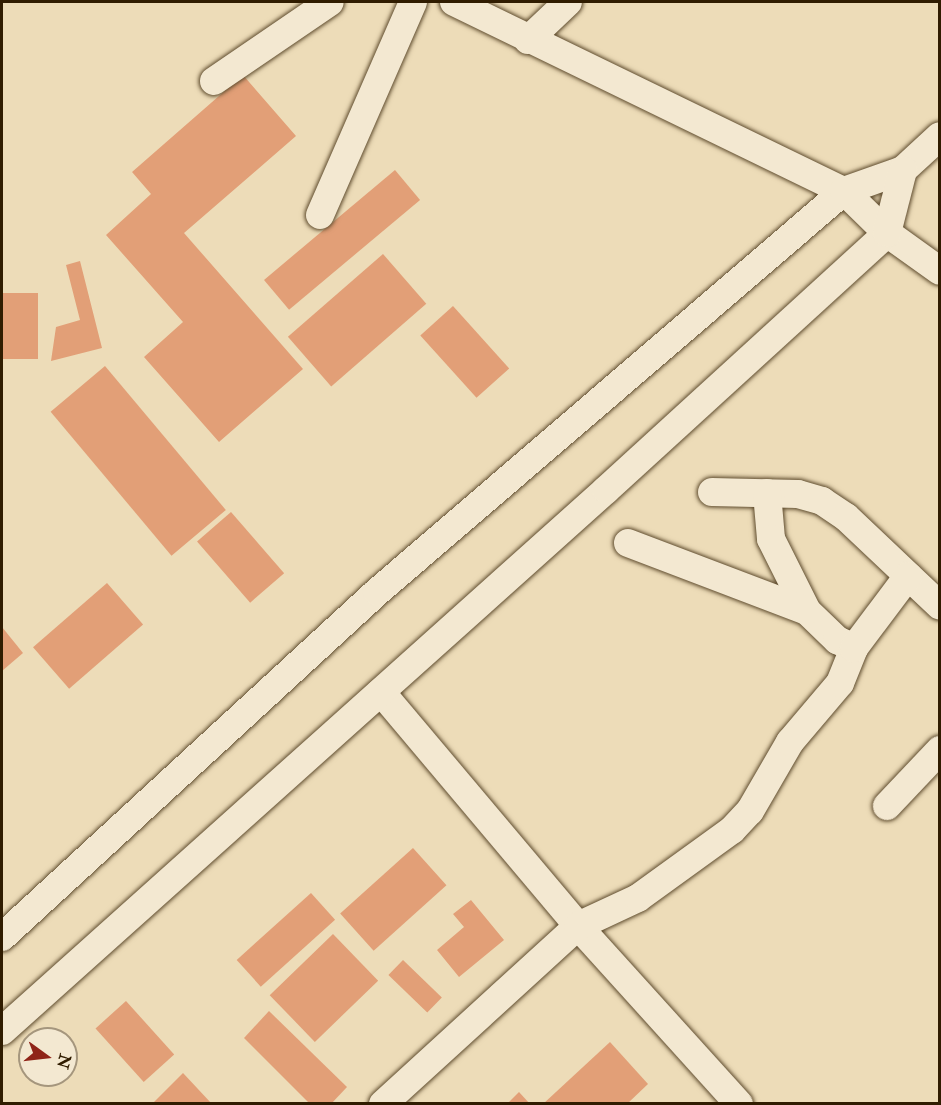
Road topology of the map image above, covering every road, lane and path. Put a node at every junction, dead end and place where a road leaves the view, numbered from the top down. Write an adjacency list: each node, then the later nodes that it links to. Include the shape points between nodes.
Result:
1 (330, 2): 6 (street)
2 (413, 2): 10 (street)
3 (454, 2): 5 (street)
4 (568, 2): 5 (street)
5 (528, 40): 9 (street)
6 (214, 81)
7 (939, 136): 8 (street)
8 (903, 170): 9 (street); 11 (street)
9 (844, 191): 11 (street); 24 (street, via 377,592)
10 (320, 215)
11 (887, 232): 12 (street); 20 (street)
12 (939, 271)
13 (712, 492): 14 (street)
14 (767, 493): 16 (street, via 798,494 822,501 846,517); 18 (street, via 771,539)
15 (628, 543): 18 (street)
16 (908, 576): 17 (street); 19 (street)
17 (939, 606)
18 (807, 611): 19 (street, via 837,640)
19 (854, 648): 23 (street, via 840,683 790,742 750,811 732,830 638,898)
20 (381, 692): 23 (street); 25 (street)
21 (939, 750): 22 (street)
22 (887, 806)
23 (578, 926): 26 (street); 27 (street)
24 (2, 937)
25 (2, 1031)
26 (383, 1104)
27 (738, 1104)

